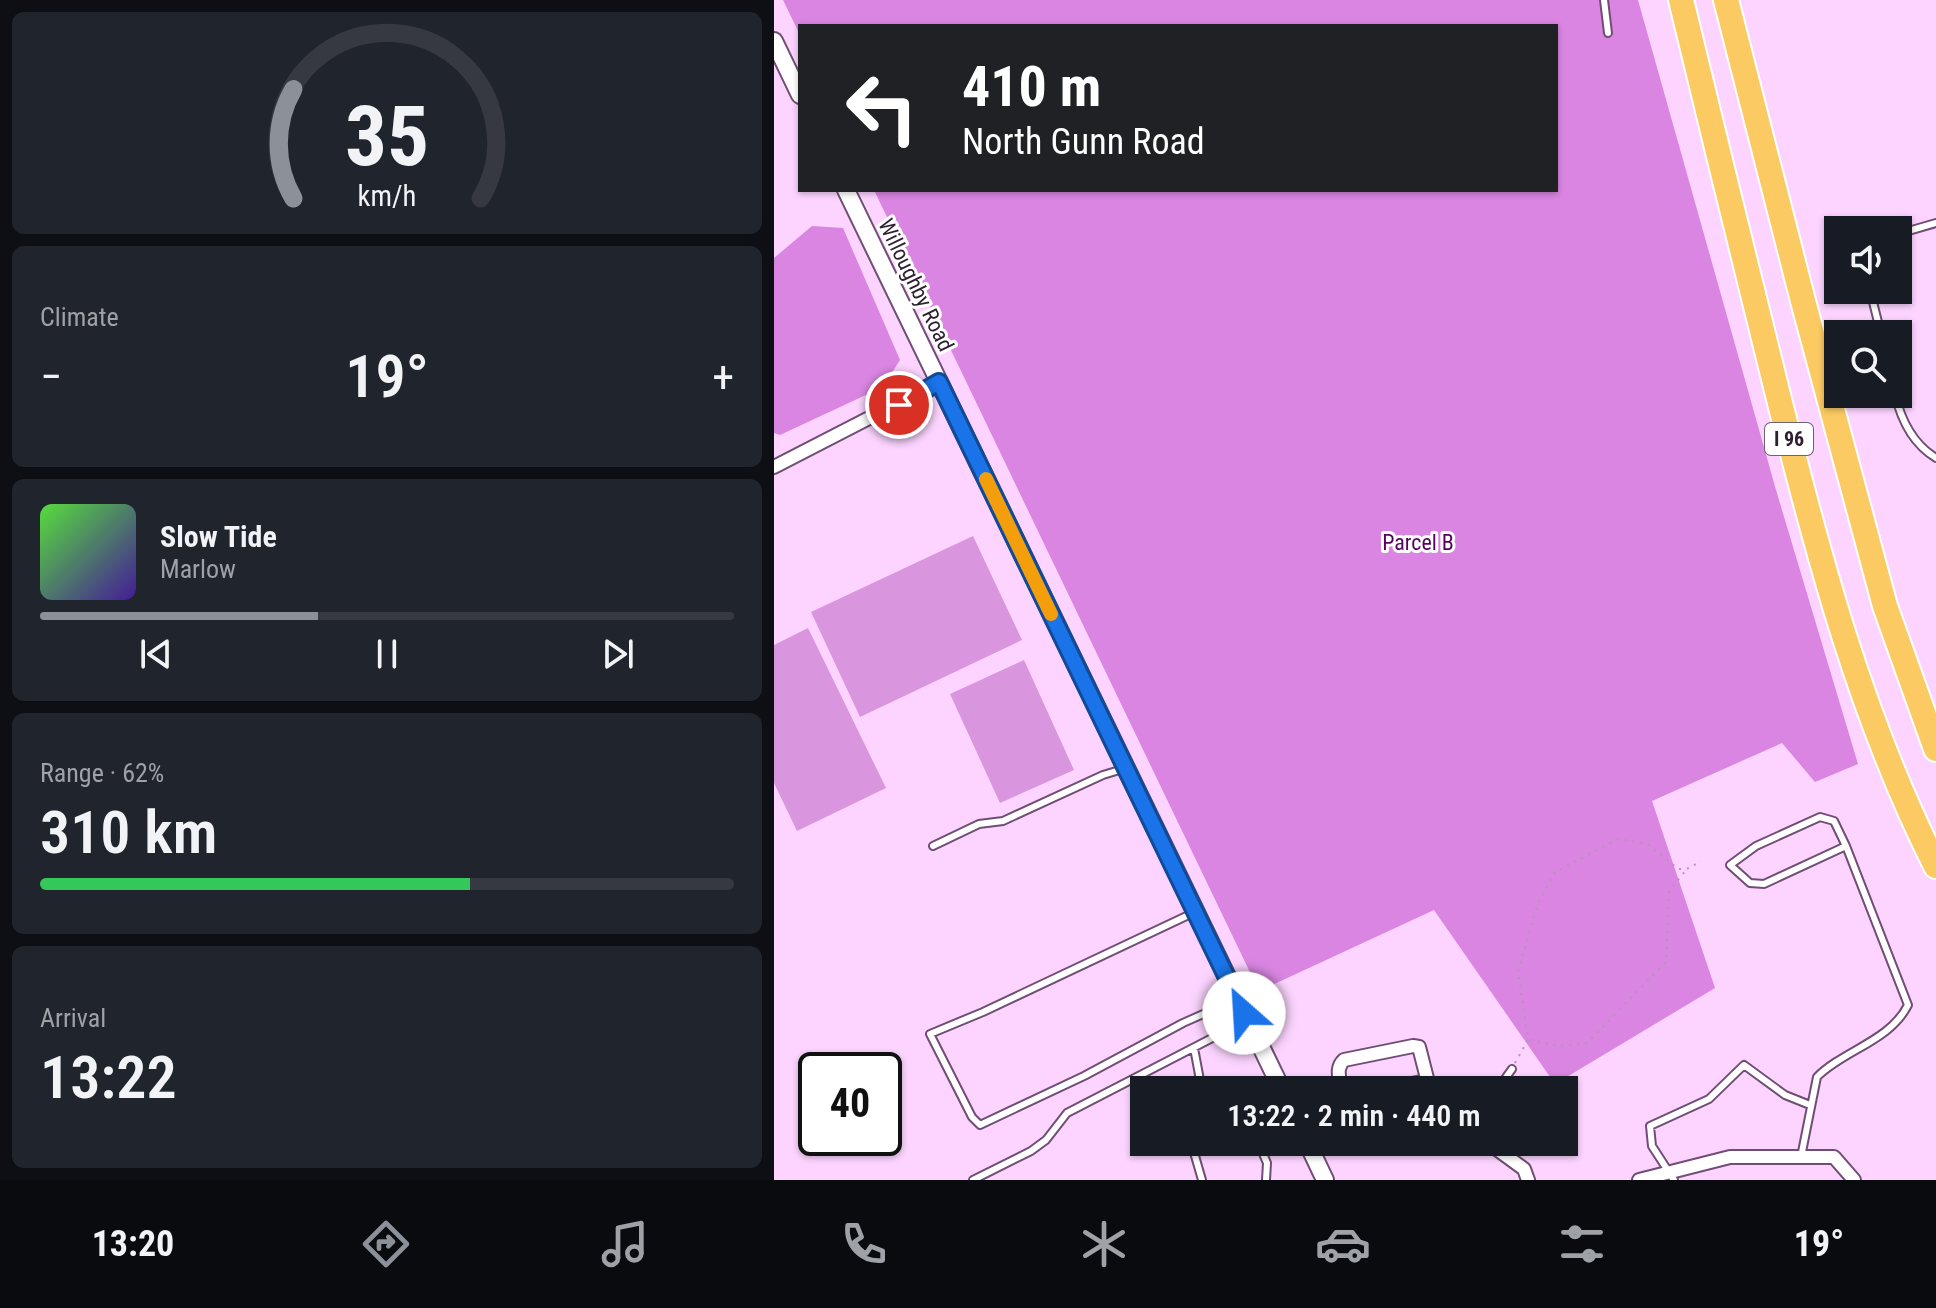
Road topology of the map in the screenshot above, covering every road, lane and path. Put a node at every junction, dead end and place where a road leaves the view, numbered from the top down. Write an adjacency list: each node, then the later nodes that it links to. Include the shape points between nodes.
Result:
1 (1604, 0): 4 (lane)
2 (1681, 0): 19 (highway, I 96, via 1818,553 1863,692)
3 (1726, 0): 14 (highway, I 96, via 1885,606)
4 (1608, 33)
5 (774, 41): 6 (street)
6 (798, 91)
7 (847, 192): 10 (street, Willoughby Road)
8 (1936, 223): 9 (lane)
9 (1912, 230)
10 (939, 382): 13 (street); 15 (street, Willoughby Road)
11 (1898, 408): 12 (lane, via 1921,449)
12 (1936, 458)
13 (774, 467)
14 (1936, 749)
15 (1126, 768): 16 (lane); 21 (street, Willoughby Road)
16 (933, 846)
17 (1846, 846): 17 (lane, via 1834,821 1820,817 1756,846 1730,865 1750,883 1764,884); 32 (lane, via 1908,1005 1878,1037 1817,1077)
18 (1701, 861): 20 (path)
19 (1936, 866)
20 (1687, 869): 24 (path, via 1669,891 1666,962 1619,1013 1587,1043 1560,1046); 24 (path, via 1678,869 1648,844 1618,839 1555,872 1538,903 1518,971)
21 (1195, 912): 22 (street, Willoughby Road); 22 (lane, via 930,1034 980,1125)
22 (1237, 999): 23 (street, Willoughby Road)
23 (1248, 1020): 25 (lane); 28 (street, Willoughby Road)
24 (1528, 1040): 26 (path)
25 (1194, 1048): 27 (lane); 39 (lane, via 1067,1113 1031,1151)
26 (1512, 1069): 31 (lane)
27 (1199, 1076)
28 (1275, 1076)
29 (1339, 1076): 30 (street, via 1344,1060 1413,1046 1422,1053)
30 (1426, 1076)
31 (1507, 1076)
32 (1810, 1105): 37 (lane); 38 (lane, via 1785,1095 1744,1065 1709,1099 1650,1126 1652,1146)
33 (1195, 1156): 40 (lane)
34 (1264, 1156): 41 (lane)
35 (1314, 1156): 42 (street)
36 (1506, 1156): 43 (street, via 1524,1169)
37 (1801, 1157): 38 (street, via 1730,1157); 45 (street, via 1834,1157)
38 (1672, 1176): 44 (street)
39 (973, 1180)
40 (1202, 1180)
41 (1266, 1180)
42 (1325, 1180)
43 (1528, 1180)
44 (1639, 1180)
45 (1854, 1180)

